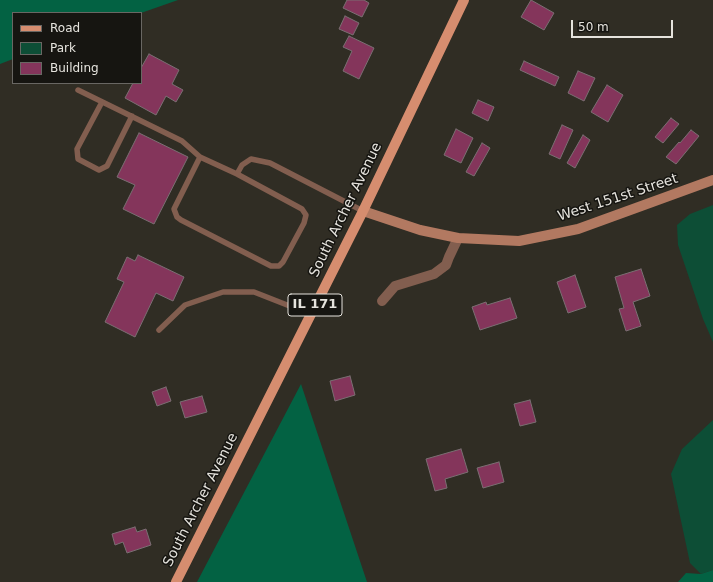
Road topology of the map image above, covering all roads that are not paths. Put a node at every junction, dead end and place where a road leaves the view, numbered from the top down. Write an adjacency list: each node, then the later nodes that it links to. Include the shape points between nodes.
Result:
1 (464, 0): 8 (main road, South Archer Avenue / IL 171)
2 (78, 90): 3 (lane)
3 (102, 102): 4 (lane); 4 (lane, via 76,149 78,159 99,170 107,166)
4 (132, 116): 5 (lane, via 182,140)
5 (200, 157): 6 (lane); 6 (lane, via 174,209 177,217 271,266 279,266 295,241 306,215 302,209)
6 (237, 174): 8 (lane, via 242,165 251,160 270,163)
7 (713, 180): 9 (street, West 151st Street, via 578,229 519,241)
8 (363, 211): 9 (street, West 151st Street, via 420,230); 11 (main road, South Archer Avenue / IL 171)
9 (458, 238): 10 (street, via 446,265 434,274 395,286)
10 (382, 301)
11 (310, 314): 12 (lane, via 254,292 222,292 185,306); 13 (main road, South Archer Avenue / IL 171)
12 (159, 330)
13 (176, 582)

